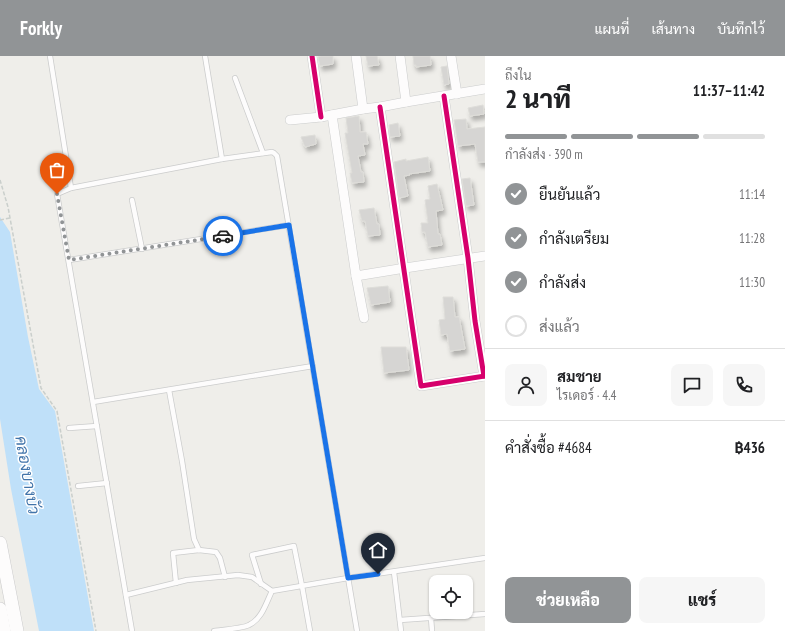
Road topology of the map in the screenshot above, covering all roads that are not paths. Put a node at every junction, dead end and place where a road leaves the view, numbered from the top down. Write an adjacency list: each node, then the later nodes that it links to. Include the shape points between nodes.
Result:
1 (50, 56): 19 (lane)
2 (205, 56): 18 (lane)
3 (312, 56): 15 (street)
4 (356, 56): 13 (street)
5 (400, 56): 11 (street)
6 (451, 56): 9 (street)
7 (235, 78): 17 (lane)
8 (485, 90): 9 (street)
9 (457, 94): 10 (street)
10 (444, 96): 11 (street); 24 (street)
11 (406, 102): 12 (street)
12 (380, 107): 13 (street); 26 (street)
13 (363, 109): 14 (street)
14 (332, 115): 15 (street); 27 (street)
15 (321, 117): 16 (street)
16 (290, 120)
17 (263, 153): 18 (lane); 21 (lane, via 272,152 277,156)
18 (222, 159): 19 (lane)
19 (71, 188): 25 (lane, via 57,194)
20 (132, 200): 22 (lane)
21 (289, 225): 22 (lane); 29 (lane)
22 (142, 249): 25 (lane)
23 (485, 256): 24 (street)
24 (468, 258): 26 (street); 30 (street)
25 (69, 260): 32 (lane)
26 (405, 268): 27 (street); 30 (street, via 421,386)
27 (356, 276): 28 (street)
28 (364, 318)
29 (313, 366): 31 (lane); 42 (lane)
30 (484, 376)
31 (169, 390): 32 (lane); 38 (lane, via 194,538)
32 (93, 402): 33 (lane)
33 (97, 426): 34 (lane); 35 (lane)
34 (69, 428)
35 (107, 483): 36 (lane); 47 (lane)
36 (78, 486)
37 (0, 543): 55 (main road)
38 (199, 550): 41 (lane, via 216,552); 43 (lane, via 173,553)
39 (485, 558): 40 (lane)
40 (394, 572): 42 (lane); 53 (lane)
41 (225, 577): 43 (lane); 44 (lane, via 252,577)
42 (348, 578): 45 (lane); 59 (lane)
43 (176, 583): 47 (lane)
44 (261, 584): 45 (lane, via 252,555 294,546); 46 (lane)
45 (302, 586): 46 (lane); 58 (lane)
46 (272, 591): 57 (lane, via 257,619 248,626)
47 (126, 595): 56 (lane)
48 (0, 609): 54 (main road)
49 (485, 614): 50 (lane)
50 (473, 615)
51 (429, 618): 53 (lane)
52 (430, 619): 61 (lane)
53 (400, 620): 60 (lane)
54 (4, 631)
55 (17, 631)
56 (132, 631)
57 (214, 631)
58 (310, 631)
59 (358, 631)
60 (401, 631)
61 (432, 631)

